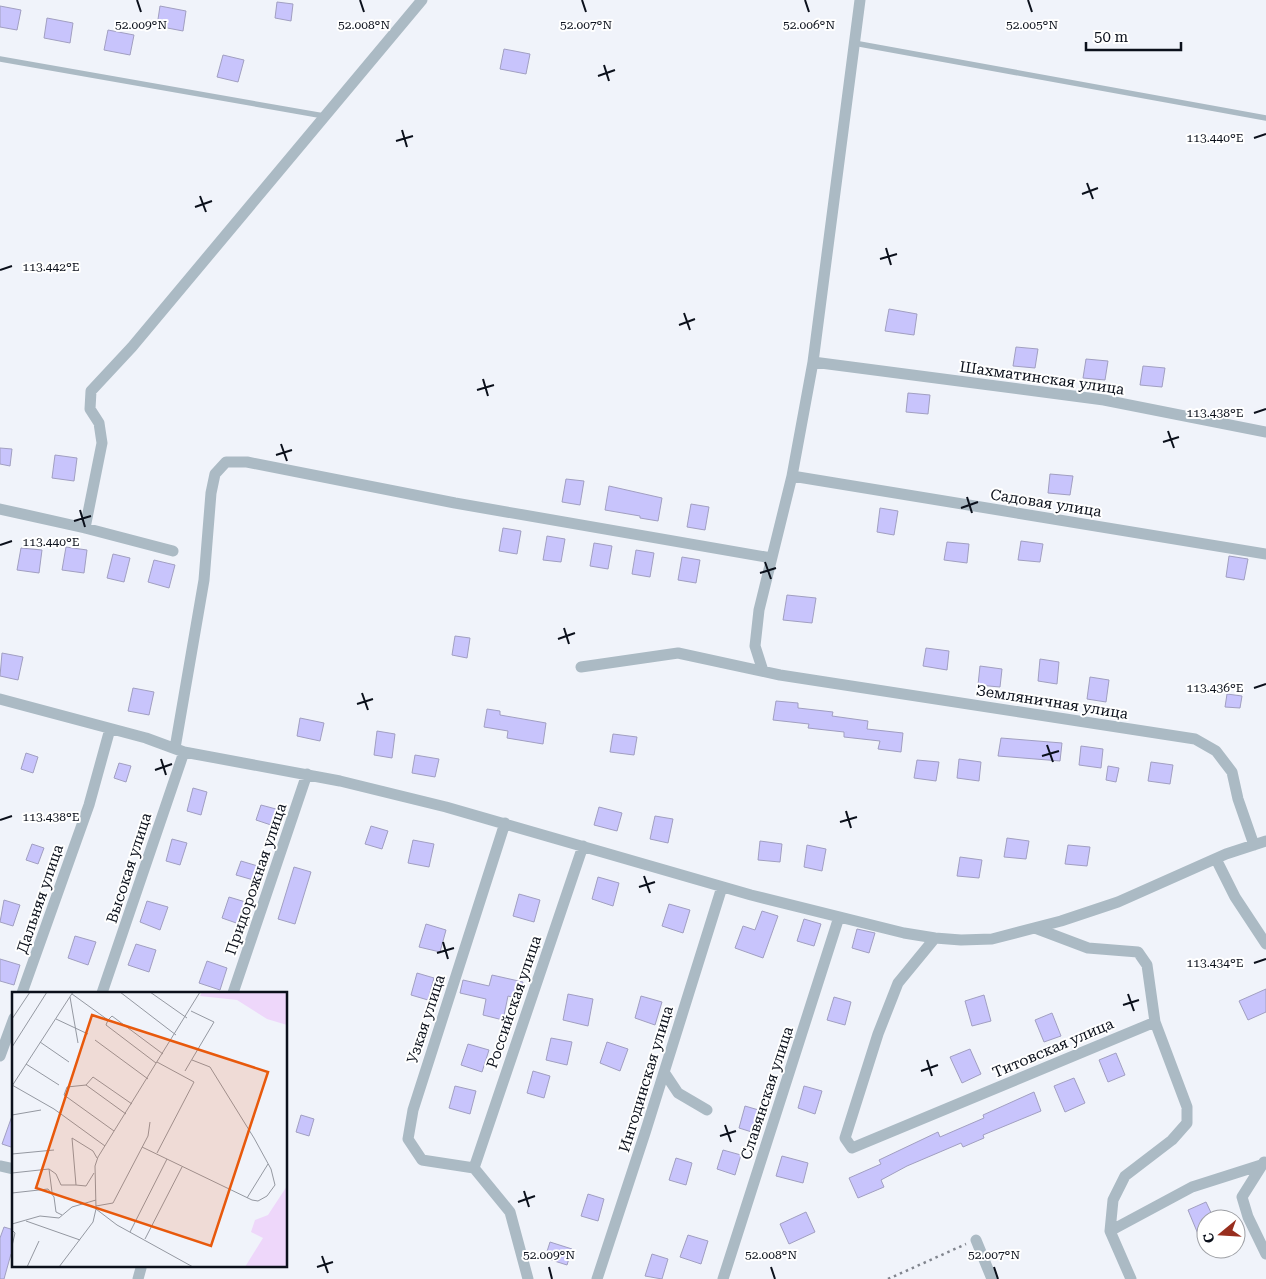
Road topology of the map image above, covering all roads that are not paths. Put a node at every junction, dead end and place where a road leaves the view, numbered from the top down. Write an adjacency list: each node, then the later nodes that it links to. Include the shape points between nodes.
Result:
1 (422, 0): 5 (street)
2 (860, 0): 3 (street)
3 (854, 43): 6 (lane); 7 (street)
4 (0, 59): 5 (lane)
5 (324, 116): 11 (street, via 132,347 91,391 90,409 99,423 102,444)
6 (1266, 118)
7 (812, 362): 8 (street, Шахматинская улица, via 1104,400); 9 (street)
8 (1266, 432)
9 (792, 476): 13 (street, Садовая улица); 14 (street)
10 (0, 509): 11 (street)
11 (85, 528): 12 (street)
12 (172, 551)
13 (1266, 554)
14 (771, 558): 16 (street, via 759,610 755,646); 19 (street, Высокая улица, via 455,503 247,462 226,462 215,474 211,493 204,580)
15 (581, 667): 16 (street, Земляничная улица, via 678,653)
16 (763, 671): 23 (street, Земляничная улица, via 1194,739 1216,751 1232,772)
17 (0, 698): 18 (street)
18 (110, 729): 19 (street); 31 (street, Дальняя улица, via 89,805)
19 (179, 750): 20 (street); 32 (street, Высокая улица)
20 (307, 774): 21 (street); 33 (street, Придорожная улица)
21 (505, 823): 24 (street); 40 (street, Узкая улица, via 412,1110 408,1139 422,1160)
22 (1266, 841): 23 (street)
23 (1254, 845): 25 (street)
24 (582, 846): 26 (street); 40 (street, Российская улица)
25 (1216, 859): 28 (street, via 1118,902); 30 (street, via 1235,898)
26 (722, 887): 27 (street); 37 (street, Ингодинская улица)
27 (839, 916): 29 (street); 46 (street, Славянская улица)
28 (1035, 928): 29 (street, via 992,939); 34 (street, via 1088,948 1138,952 1147,965)
29 (936, 938): 34 (street, Титовская улица, via 898,983 845,1138 852,1148)
30 (1266, 944)
31 (22, 992)
32 (102, 992)
33 (233, 992)
34 (1155, 1022): 41 (street, via 1187,1107 1187,1123 1172,1140 1125,1176 1113,1200)
35 (12, 1023): 36 (street)
36 (0, 1056)
37 (664, 1072): 38 (street, via 678,1093); 45 (street, Ингодинская улица)
38 (707, 1110)
39 (1263, 1162): 41 (street, via 1192,1186); 43 (street, via 1242,1197)
40 (474, 1168): 44 (street, via 510,1212)
41 (1110, 1231): 48 (street)
42 (976, 1240): 47 (street)
43 (1266, 1254)
44 (528, 1279)
45 (597, 1279)
46 (723, 1279)
47 (992, 1279)
48 (1131, 1279)

